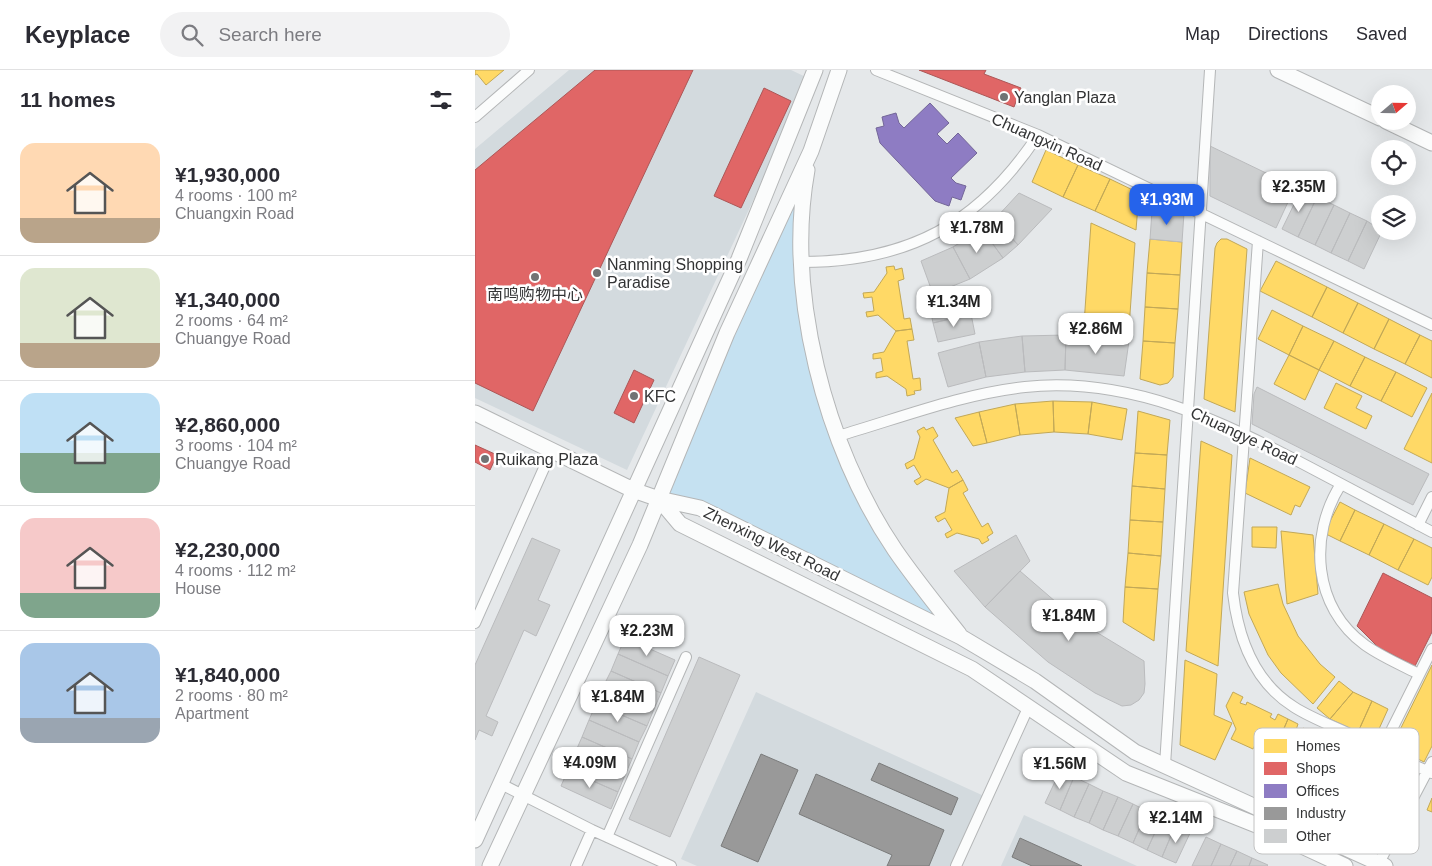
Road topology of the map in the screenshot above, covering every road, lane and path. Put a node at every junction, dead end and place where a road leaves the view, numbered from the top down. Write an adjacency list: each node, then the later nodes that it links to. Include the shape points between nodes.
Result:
1 (529, 70): 8 (street)
2 (815, 70): 23 (main road, via 739,258)
3 (839, 70): 12 (main road)
4 (876, 70): 10 (street, Chuangxin Road)
5 (1210, 70): 13 (street)
6 (1277, 70): 7 (main road)
7 (1371, 114)
8 (475, 117)
9 (1405, 130): 11 (main road)
10 (1037, 135): 13 (street, Chuangxin Road); 15 (street, via 1000,185 977,206 931,236 895,251 864,258)
11 (1432, 143)
12 (811, 151): 15 (main road, via 803,200); 25 (main road, via 727,333)
13 (1201, 214): 14 (street, Chuangxin Road); 17 (street)
14 (1258, 241): 16 (street, Chuangxin Road); 19 (street)
15 (802, 262): 20 (main road, via 813,348)
16 (1432, 325)
17 (1188, 410): 19 (street, Chuangye Road); 20 (street, Chuangye Road, via 1139,395 1099,388 1027,387 976,396); 36 (street)
18 (475, 413): 21 (main road)
19 (1245, 433): 22 (street, Chuangye Road); 34 (street, via 1233,593 1236,620 1256,669 1268,683 1294,707)
20 (839, 436): 29 (main road, via 863,494 894,549)
21 (552, 450): 23 (main road); 28 (street)
22 (1341, 484): 26 (street, Chuangye Road); 32 (street, via 1324,518 1319,545 1328,599 1343,624 1365,645)
23 (633, 490): 25 (main road); 38 (main road)
24 (1432, 497): 26 (street)
25 (659, 499): 29 (main road, Zhenxing West Road, via 700,508); 33 (main road, Zhenxing West Road, via 680,524 972,669); 40 (main road)
26 (1418, 525): 27 (street, Chuangye Road)
27 (1432, 532)
28 (475, 624)
29 (961, 638): 36 (main road, Zhenxing West Road, via 1035,681 1135,752)
30 (1432, 649): 32 (street)
31 (686, 657): 44 (street)
32 (1419, 674): 35 (street)
33 (1027, 708): 42 (main road, Zhenxing West Road, via 1126,773); 52 (street)
34 (1338, 728)
35 (1392, 728)
36 (1165, 765): 41 (main road, Zhenxing West Road)
37 (1430, 769): 39 (street)
38 (501, 784): 40 (street); 45 (main road)
39 (1419, 791)
40 (523, 794): 43 (street); 49 (main road)
41 (1254, 806)
42 (1254, 824)
43 (592, 830): 44 (street); 50 (street)
44 (607, 837): 51 (street)
45 (475, 840)
46 (1319, 854): 53 (main road, Zhenxing West Road)
47 (1359, 854): 48 (main road, Zhenxing West Road)
48 (1383, 865)
49 (490, 866)
50 (576, 866)
51 (671, 866)
52 (956, 866)
53 (1345, 866)

